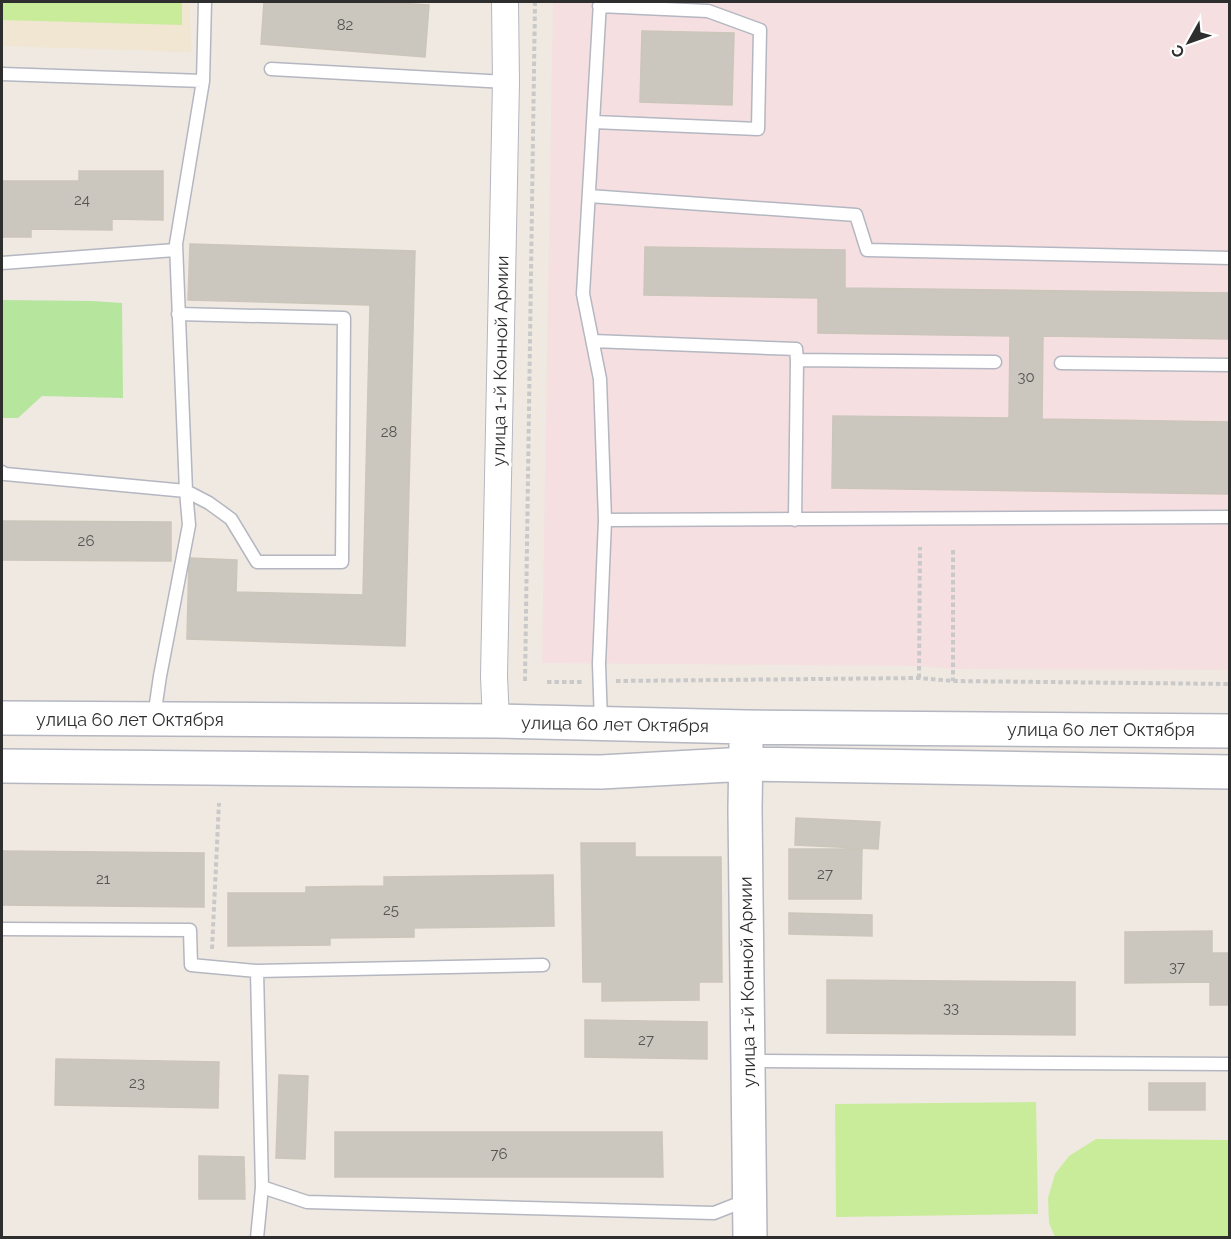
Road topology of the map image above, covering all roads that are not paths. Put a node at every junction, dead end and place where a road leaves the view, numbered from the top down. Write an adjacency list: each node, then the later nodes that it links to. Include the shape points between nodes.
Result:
1 (205, 2): 6 (lane)
2 (506, 2): 7 (street, улица 1-й Конной Армии)
3 (599, 4): 8 (lane); 8 (lane, via 708,10 760,30 758,129)
4 (271, 69): 7 (lane)
5 (2, 74): 6 (lane)
6 (204, 81): 10 (lane)
7 (506, 82): 27 (street, улица 1-й Конной Армии)
8 (594, 122): 9 (lane)
9 (589, 196): 11 (lane, via 856,215 867,250); 14 (lane, via 583,294)
10 (175, 250): 12 (lane); 13 (lane)
11 (1230, 258)
12 (2, 263)
13 (178, 314): 20 (lane); 20 (lane, via 344,318 342,562 257,562 231,519)
14 (592, 341): 15 (lane, via 796,349); 22 (lane, via 600,379)
15 (797, 360): 16 (lane); 23 (lane)
16 (995, 362)
17 (1061, 363): 18 (lane)
18 (1230, 365)
19 (2, 472): 20 (lane)
20 (186, 491): 26 (lane, via 189,525)
21 (1230, 517): 23 (lane)
22 (605, 520): 23 (lane); 28 (lane)
23 (795, 520)
24 (2, 718): 25 (main road, улица 60 лет Октября)
25 (50, 719): 26 (main road, улица 60 лет Октября); 33 (main road)
26 (154, 720): 27 (main road, улица 60 лет Октября)
27 (496, 721): 28 (main road, улица 60 лет Октября)
28 (601, 724): 29 (main road, улица 60 лет Октября)
29 (746, 727): 30 (main road, улица 60 лет Октября); 31 (main road, улица 1-й Конной Армии)
30 (1230, 730)
31 (747, 765): 33 (main road, via 601,772); 34 (main road); 38 (main road, улица 1-й Конной Армии)
32 (2, 766): 33 (main road)
33 (48, 766)
34 (1222, 778)
35 (2, 929): 37 (lane, via 190,930 191,965)
36 (543, 965): 37 (lane)
37 (257, 971): 40 (lane)
38 (748, 1061): 39 (lane); 41 (main road, улица 1-й Конной Армии)
39 (1230, 1064)
40 (262, 1187): 41 (lane, via 307,1202 714,1213); 42 (lane)
41 (750, 1199): 43 (main road, улица 1-й Конной Армии)
42 (257, 1238)
43 (750, 1238)

